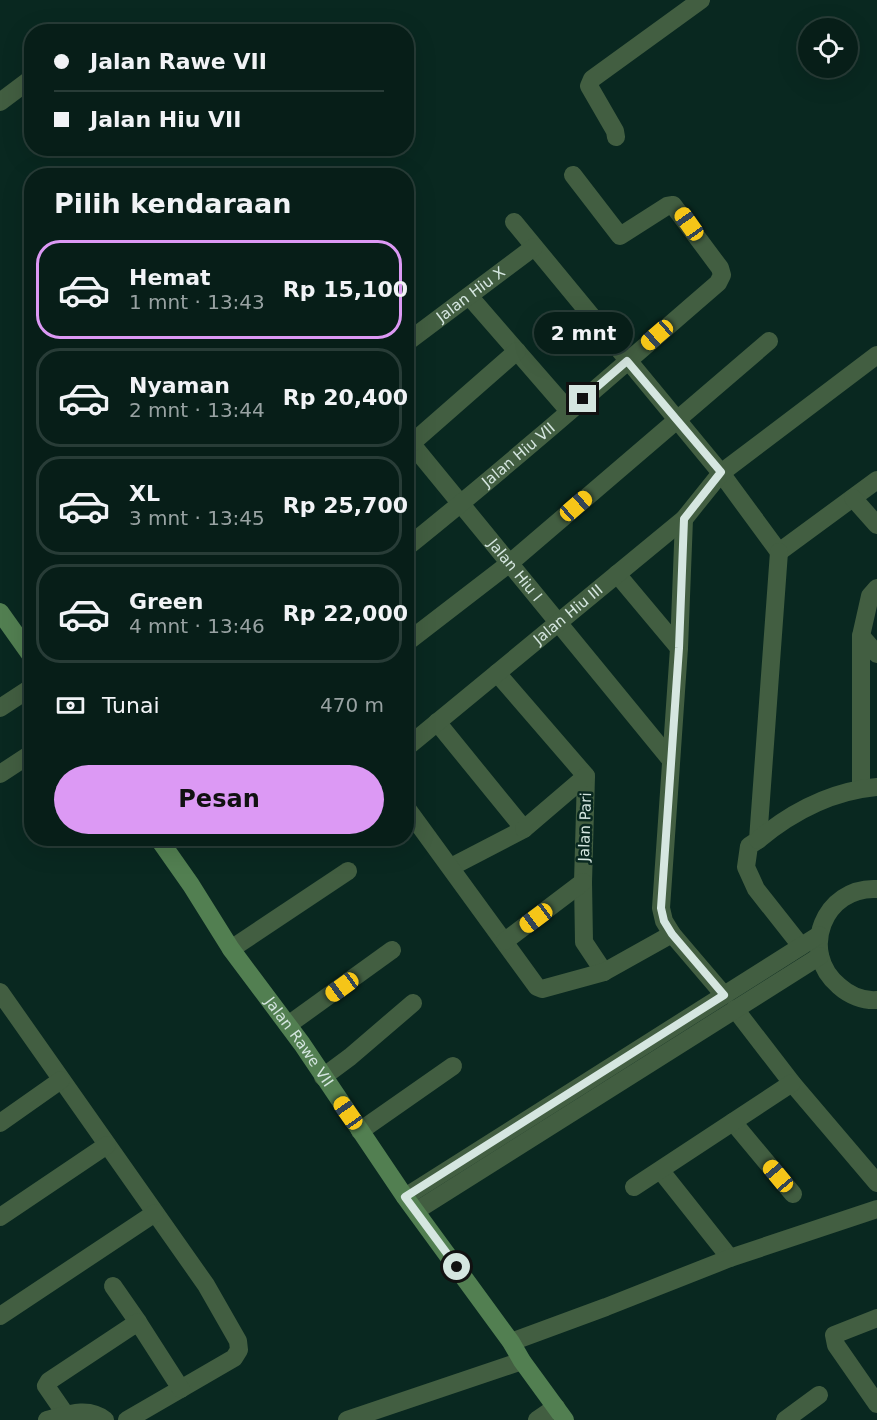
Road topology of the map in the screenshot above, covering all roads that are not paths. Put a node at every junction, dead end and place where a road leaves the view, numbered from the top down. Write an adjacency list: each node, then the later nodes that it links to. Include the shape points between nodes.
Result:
1 (701, 0): 4 (street, via 592,79 589,86)
2 (24, 84): 3 (street)
3 (0, 102)
4 (616, 137)
5 (573, 175): 13 (street, Jalan Hiu VII, via 620,236 673,205 720,268 718,282)
6 (514, 222): 7 (street)
7 (534, 247): 8 (street, Jalan Hiu X); 13 (street)
8 (469, 296): 9 (street, Jalan Hiu X); 11 (street)
9 (414, 337)
10 (769, 341): 15 (street)
11 (517, 351): 14 (street); 16 (street)
12 (877, 355): 18 (street, Jalan Hiu III)
13 (627, 361): 14 (street, Jalan Hiu VII); 15 (street)
14 (569, 411): 21 (street, Jalan Hiu VII)
15 (676, 420): 18 (street); 26 (street)
16 (414, 436)
17 (414, 446): 21 (street, Jalan Hiu I)
18 (721, 472): 22 (street, Jalan Hiu III); 25 (street)
19 (877, 480): 20 (street)
20 (853, 498): 23 (street); 25 (street)
21 (463, 503): 24 (street, Jalan Hiu VII); 26 (street, Jalan Hiu I)
22 (684, 519): 27 (street, Jalan Hiu III); 34 (street)
23 (877, 525)
24 (414, 542)
25 (779, 552): 48 (street)
26 (510, 563): 30 (street, Jalan Hiu I); 32 (street)
27 (617, 574): 30 (street, Jalan Hiu III); 34 (street)
28 (877, 588): 31 (street, via 870,596)
29 (0, 612): 33 (main road)
30 (560, 621): 36 (street, Jalan Hiu III); 42 (street, Jalan Hiu I)
31 (861, 636): 35 (street); 45 (street)
32 (414, 637)
33 (24, 646)
34 (679, 648): 42 (street)
35 (877, 654)
36 (497, 673): 39 (street, Jalan Hiu III); 44 (street, Jalan Pari)
37 (24, 692): 38 (street)
38 (0, 708)
39 (437, 722): 40 (street, Jalan Hiu III); 47 (street)
40 (414, 741)
41 (24, 758): 43 (street)
42 (670, 759): 54 (street, via 661,908)
43 (0, 774)
44 (586, 776): 47 (street); 52 (street, Jalan Pari)
45 (869, 788): 48 (street, via 805,807)
46 (414, 818): 50 (street)
47 (524, 829): 50 (street)
48 (758, 840): 57 (street, via 749,846 746,867 756,889)
49 (164, 846): 58 (main road, Jalan Rawe VII)
50 (451, 867): 56 (street)
51 (348, 871): 58 (street)
52 (583, 882): 56 (street); 61 (street, Jalan Pari, via 584,942)
53 (877, 889): 55 (street, via 850,893 836,904)
54 (672, 934): 61 (street); 63 (street)
55 (819, 935): 57 (street); 60 (street)
56 (505, 941): 61 (street, via 537,987)
57 (801, 946): 63 (street)
58 (231, 949): 67 (main road, Jalan Rawe VII)
59 (392, 950): 67 (street)
60 (819, 956): 63 (street); 64 (street, via 830,978 849,994)
61 (604, 972)
62 (0, 992): 66 (street)
63 (730, 1002): 71 (street); 80 (street)
64 (876, 1002)
65 (412, 1003): 69 (street)
66 (7, 1016): 70 (street)
67 (288, 1025): 69 (main road, Jalan Rawe VII)
68 (453, 1066): 74 (street)
69 (324, 1077): 74 (main road, Jalan Rawe VII)
70 (62, 1080): 73 (street); 75 (street)
71 (792, 1083): 72 (street); 77 (street)
72 (733, 1122): 76 (street); 79 (street)
73 (0, 1123)
74 (360, 1131): 80 (main road, Jalan Rawe VII)
75 (107, 1145): 82 (street); 83 (street)
76 (661, 1171): 78 (street); 84 (street)
77 (877, 1183)
78 (634, 1187)
79 (793, 1194)
80 (411, 1204): 89 (main road, Jalan Rawe VII)
81 (877, 1209): 84 (street)
82 (155, 1213): 86 (street); 91 (street, via 206,1285 238,1341 239,1350 234,1358)
83 (0, 1217)
84 (730, 1258): 89 (street)
85 (114, 1286): 88 (street)
86 (0, 1316)
87 (877, 1318): 93 (street, via 834,1335 836,1345)
88 (138, 1322): 91 (street); 95 (street, via 49,1381 46,1386)
89 (511, 1342): 90 (main road, Jalan Rawe VII)
90 (522, 1361): 94 (main road, Jalan Rawe VII); 99 (street)
91 (180, 1389): 98 (street)
92 (819, 1395): 101 (street)
93 (877, 1404)
94 (561, 1414): 100 (street)
95 (66, 1415): 96 (street); 97 (street, via 97,1414)
96 (47, 1420)
97 (105, 1420)
98 (127, 1420)
99 (347, 1420)
100 (537, 1420)
101 (785, 1420)

